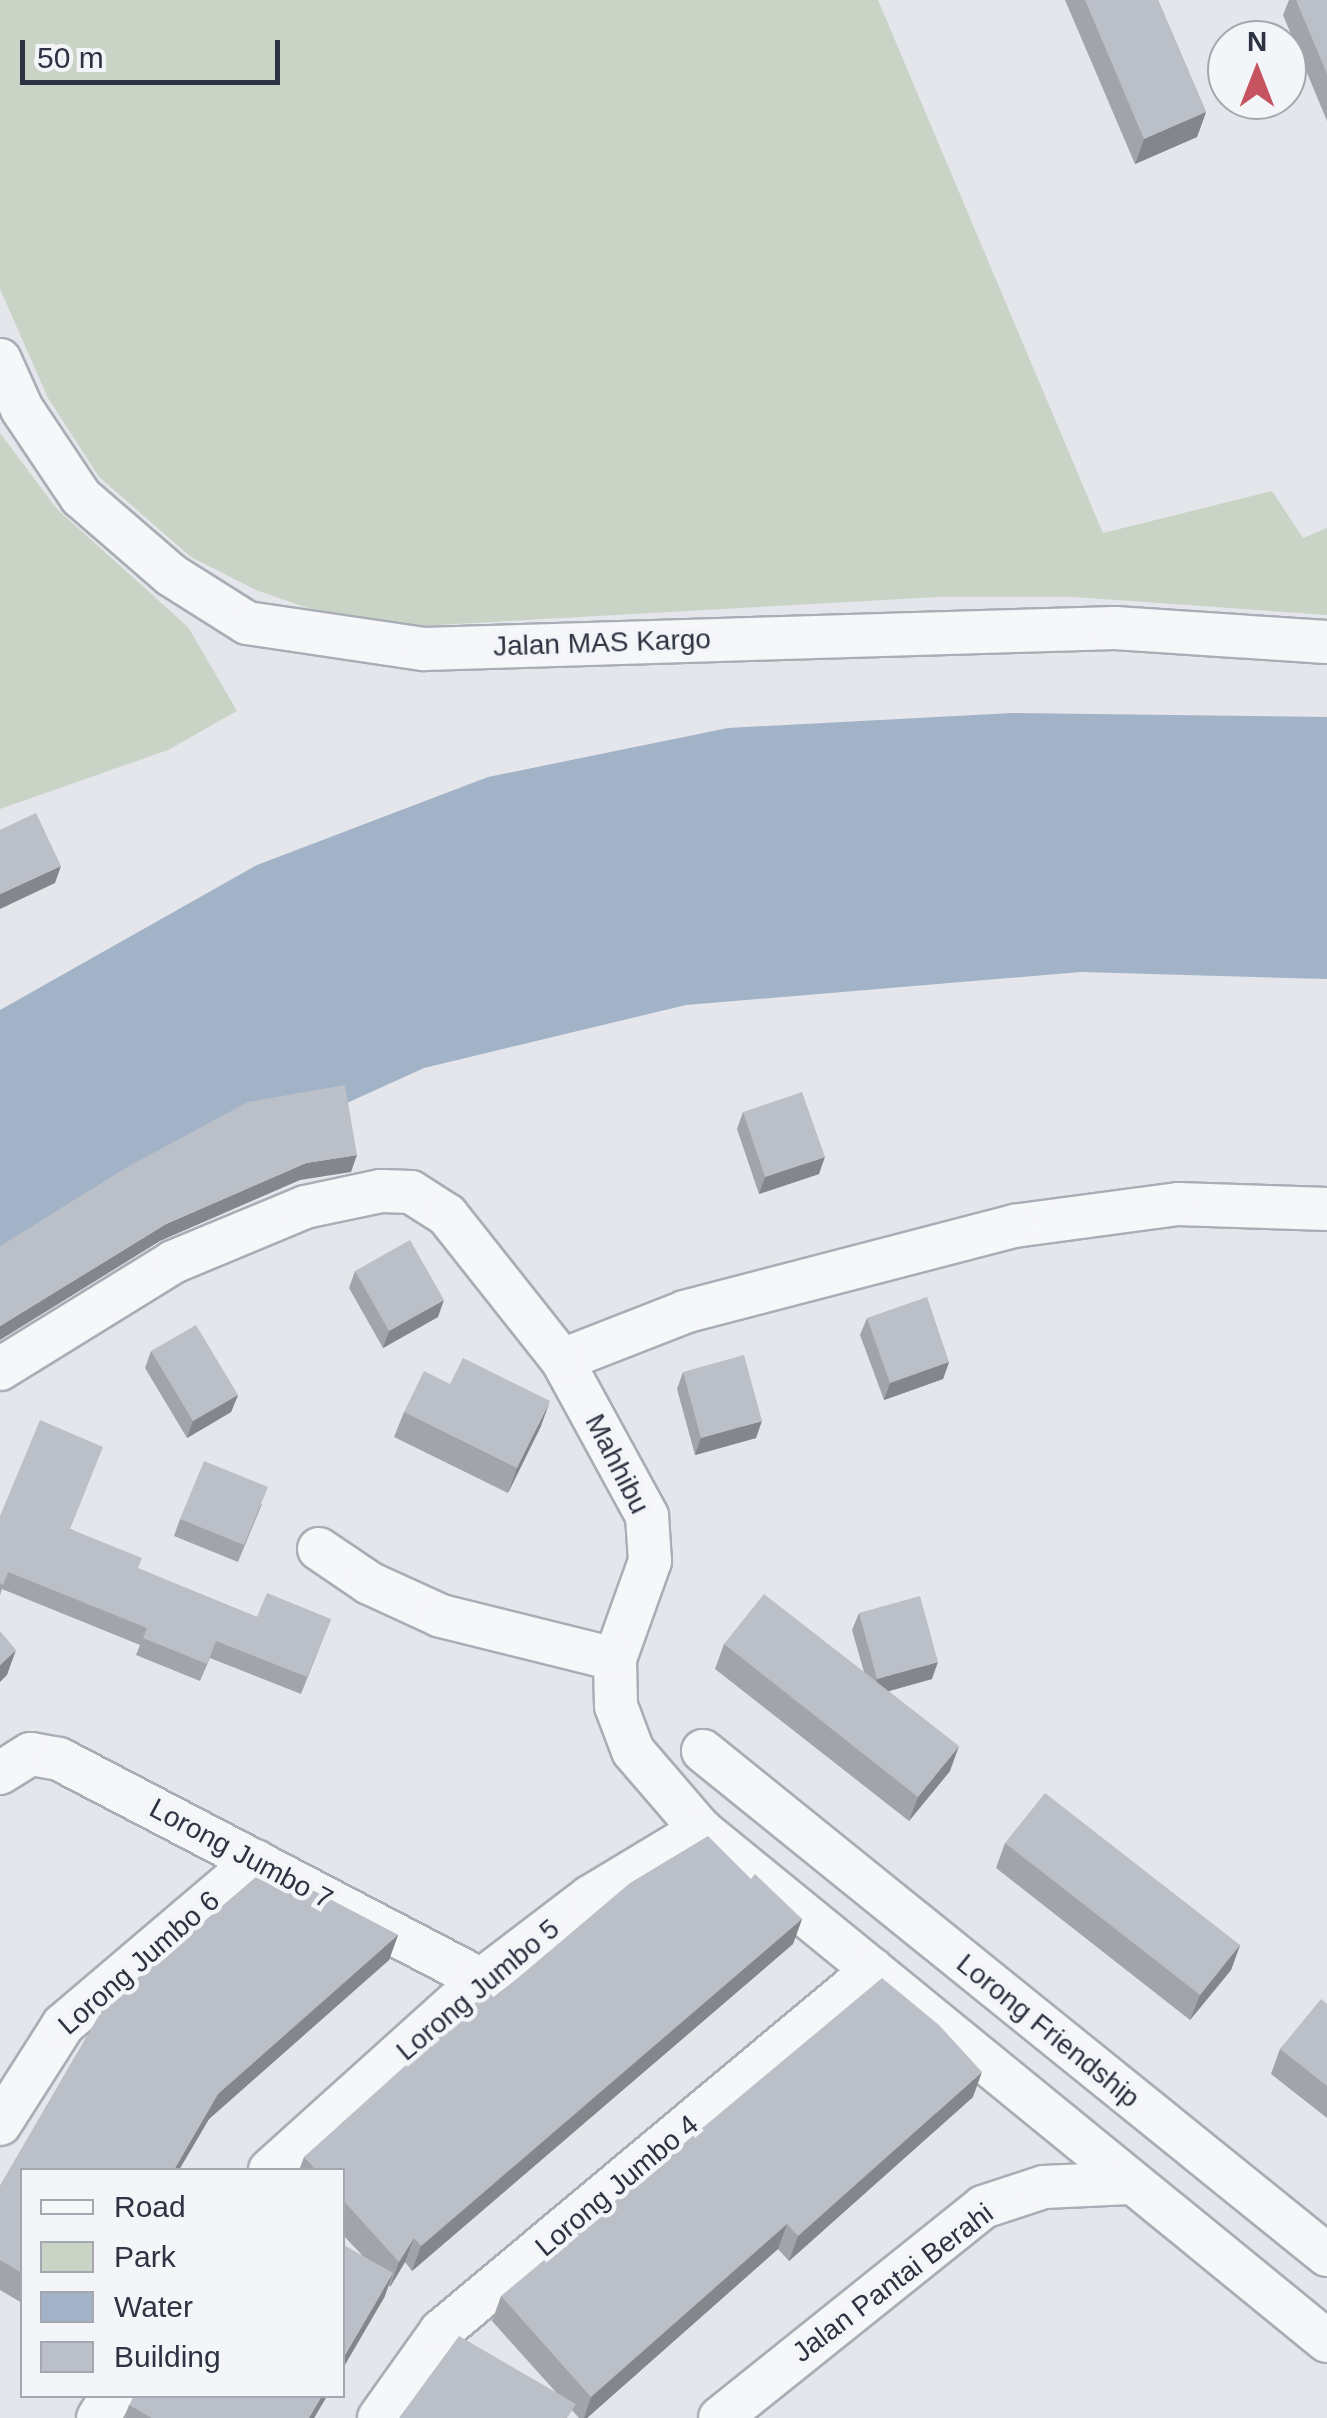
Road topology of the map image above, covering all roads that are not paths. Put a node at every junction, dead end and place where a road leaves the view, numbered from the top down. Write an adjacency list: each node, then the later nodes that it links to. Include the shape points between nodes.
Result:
1 (0, 360): 2 (street, Jalan MAS Kargo, via 22,409 81,497 171,576 247,623 424,648 1115,628)
2 (1327, 642)
3 (1327, 1209): 4 (street, via 1178,1204 1014,1226 685,1312)
4 (562, 1360): 5 (street, Mahhibu, via 448,1214 410,1192 381,1191 304,1207 173,1262); 7 (street, Mahhibu, via 647,1516 650,1562)
5 (0, 1369)
6 (319, 1549): 7 (street, via 369,1583 441,1616)
7 (614, 1659): 11 (street, Mahhibu, via 622,1730)
8 (703, 1751): 10 (street, Lorong Friendship)
9 (0, 1773): 12 (street, Lorong Jumbo 7, via 31,1754 59,1759)
10 (768, 1807): 11 (street); 18 (street, Lorong Friendship)
11 (713, 1839): 13 (street, Mahhibu); 14 (street, Lorong Jumbo 5, via 590,1897)
12 (256, 1860): 14 (street, Lorong Jumbo 7); 15 (street, Lorong Jumbo 6, via 63,2024)
13 (873, 1970): 17 (street, Mahhibu); 20 (street, Lorong Jumbo 4, via 440,2331)
14 (481, 1980): 16 (street, Lorong Jumbo 5)
15 (0, 2124)
16 (272, 2168)
17 (1130, 2183): 19 (street); 21 (street, Jalan Pantai Berahi, via 1044,2187 983,2208)
18 (1327, 2255)
19 (1327, 2341)
20 (380, 2418)
21 (720, 2418)

